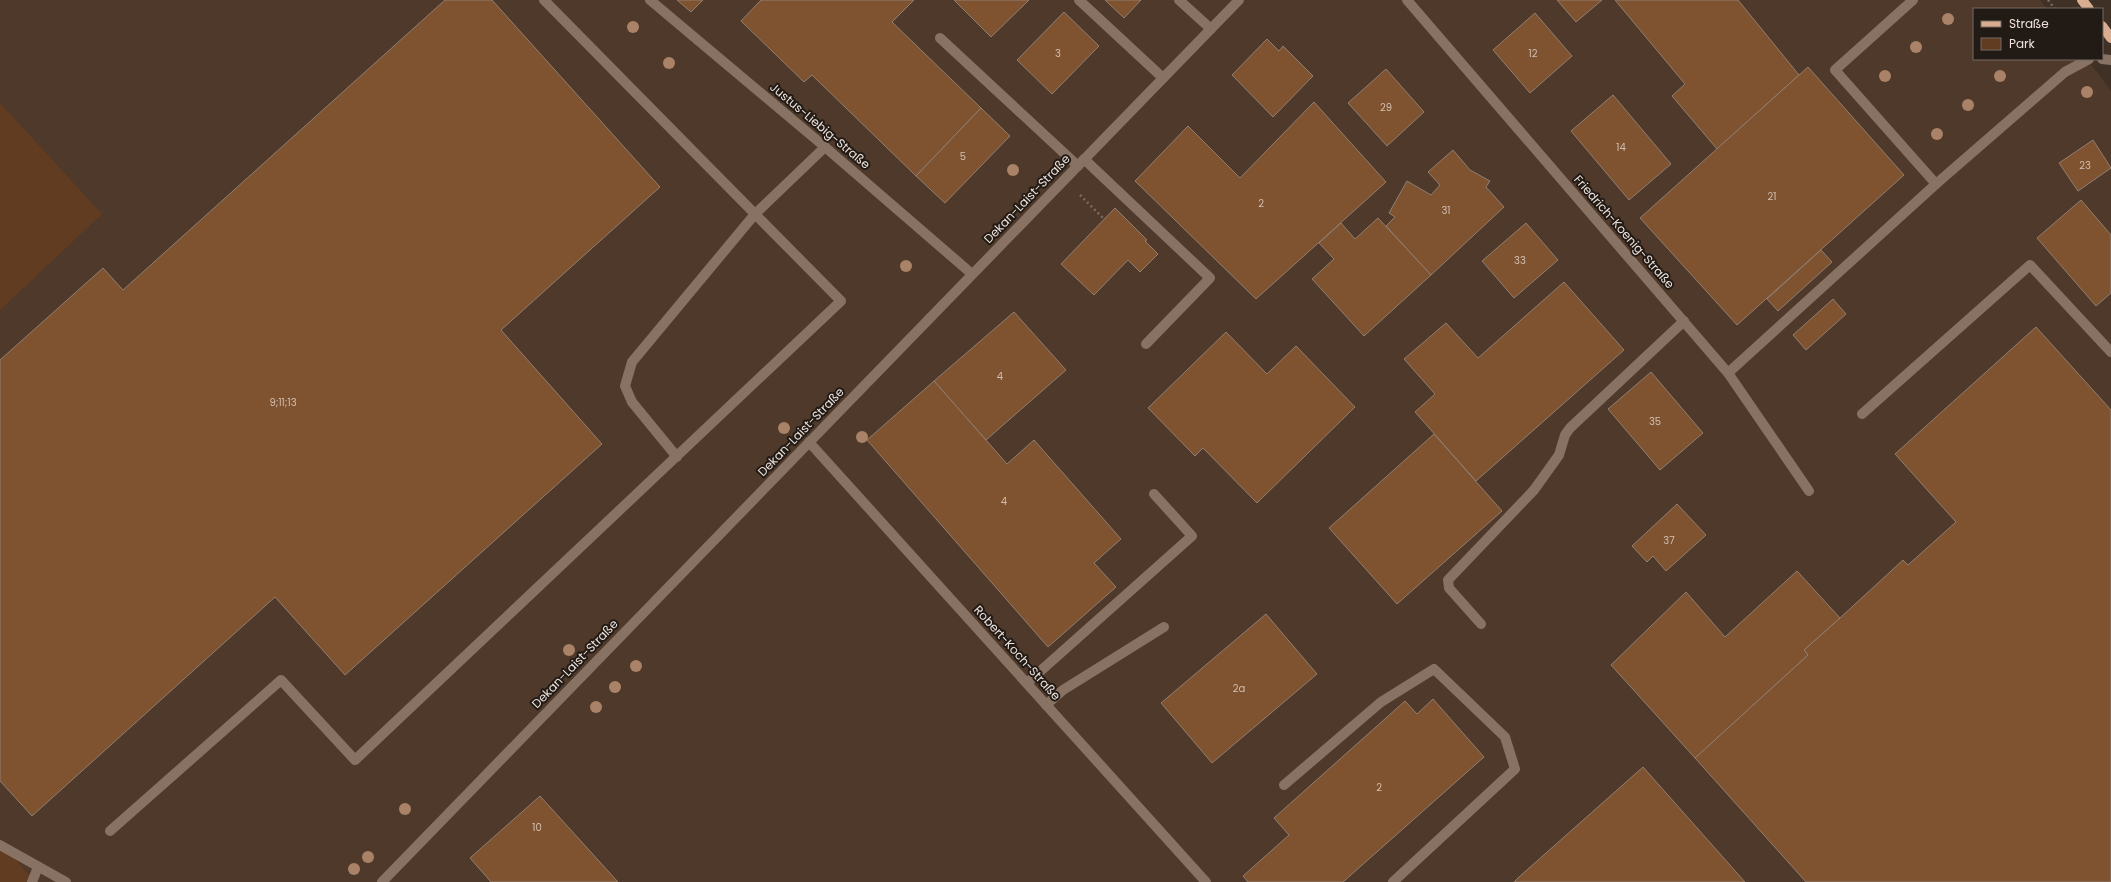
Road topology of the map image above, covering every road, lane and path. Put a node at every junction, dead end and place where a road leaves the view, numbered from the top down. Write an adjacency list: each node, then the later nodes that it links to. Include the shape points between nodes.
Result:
1 (544, 0): 22 (street)
2 (650, 0): 18 (street, Justus-Liebig-Straße)
3 (1080, 0): 17 (street)
4 (1179, 0): 13 (street)
5 (1239, 0): 13 (street, Dekan-Laist-Straße)
6 (1407, 0): 25 (street, Friedrich-Koenig-Straße)
7 (1913, 0): 20 (street, via 1835,70)
8 (2048, 0): 10 (path)
9 (2082, 0): 11 (main road)
10 (2054, 8)
11 (2088, 8)
12 (2103, 27): 15 (main road)
13 (1211, 29): 17 (street, Dekan-Laist-Straße)
14 (940, 38): 19 (street)
15 (2111, 38)
16 (2087, 60): 20 (street, via 2065,72)
17 (1164, 78): 19 (street, Dekan-Laist-Straße)
18 (825, 147): 22 (street); 24 (street, Justus-Liebig-Straße)
19 (1081, 162): 24 (street, Dekan-Laist-Straße); 26 (street, via 1210,278)
20 (1936, 184): 28 (street)
21 (1078, 193): 23 (path)
22 (754, 214): 31 (street, via 632,362 625,386 632,402); 31 (street, via 841,302)
23 (1104, 219)
24 (972, 274): 30 (street, Dekan-Laist-Straße)
25 (1684, 321): 28 (street, Friedrich-Koenig-Straße); 34 (street, via 1570,428 1559,455 1534,490 1448,580 1449,588)
26 (1146, 344)
27 (2111, 352): 29 (street, via 2030,265)
28 (1728, 373): 32 (street, Friedrich-Koenig-Straße)
29 (1862, 414)
30 (809, 442): 36 (street, Robert-Koch-Straße); 44 (street, Dekan-Laist-Straße)
31 (677, 457): 39 (street, via 355,760 281,680)
32 (1809, 491)
33 (1154, 494): 36 (street, via 1192,536)
34 (1481, 624)
35 (1164, 627): 37 (street, via 1063,690)
36 (1027, 683): 37 (street, Robert-Koch-Straße)
37 (1046, 705): 45 (street, Robert-Koch-Straße)
38 (1284, 785): 46 (street, via 1382,702 1434,668 1504,737 1515,769)
39 (110, 831)
40 (0, 845): 41 (street)
41 (38, 867): 42 (street); 43 (street)
42 (32, 882)
43 (66, 882)
44 (382, 882)
45 (1206, 882)
46 (1393, 882)

